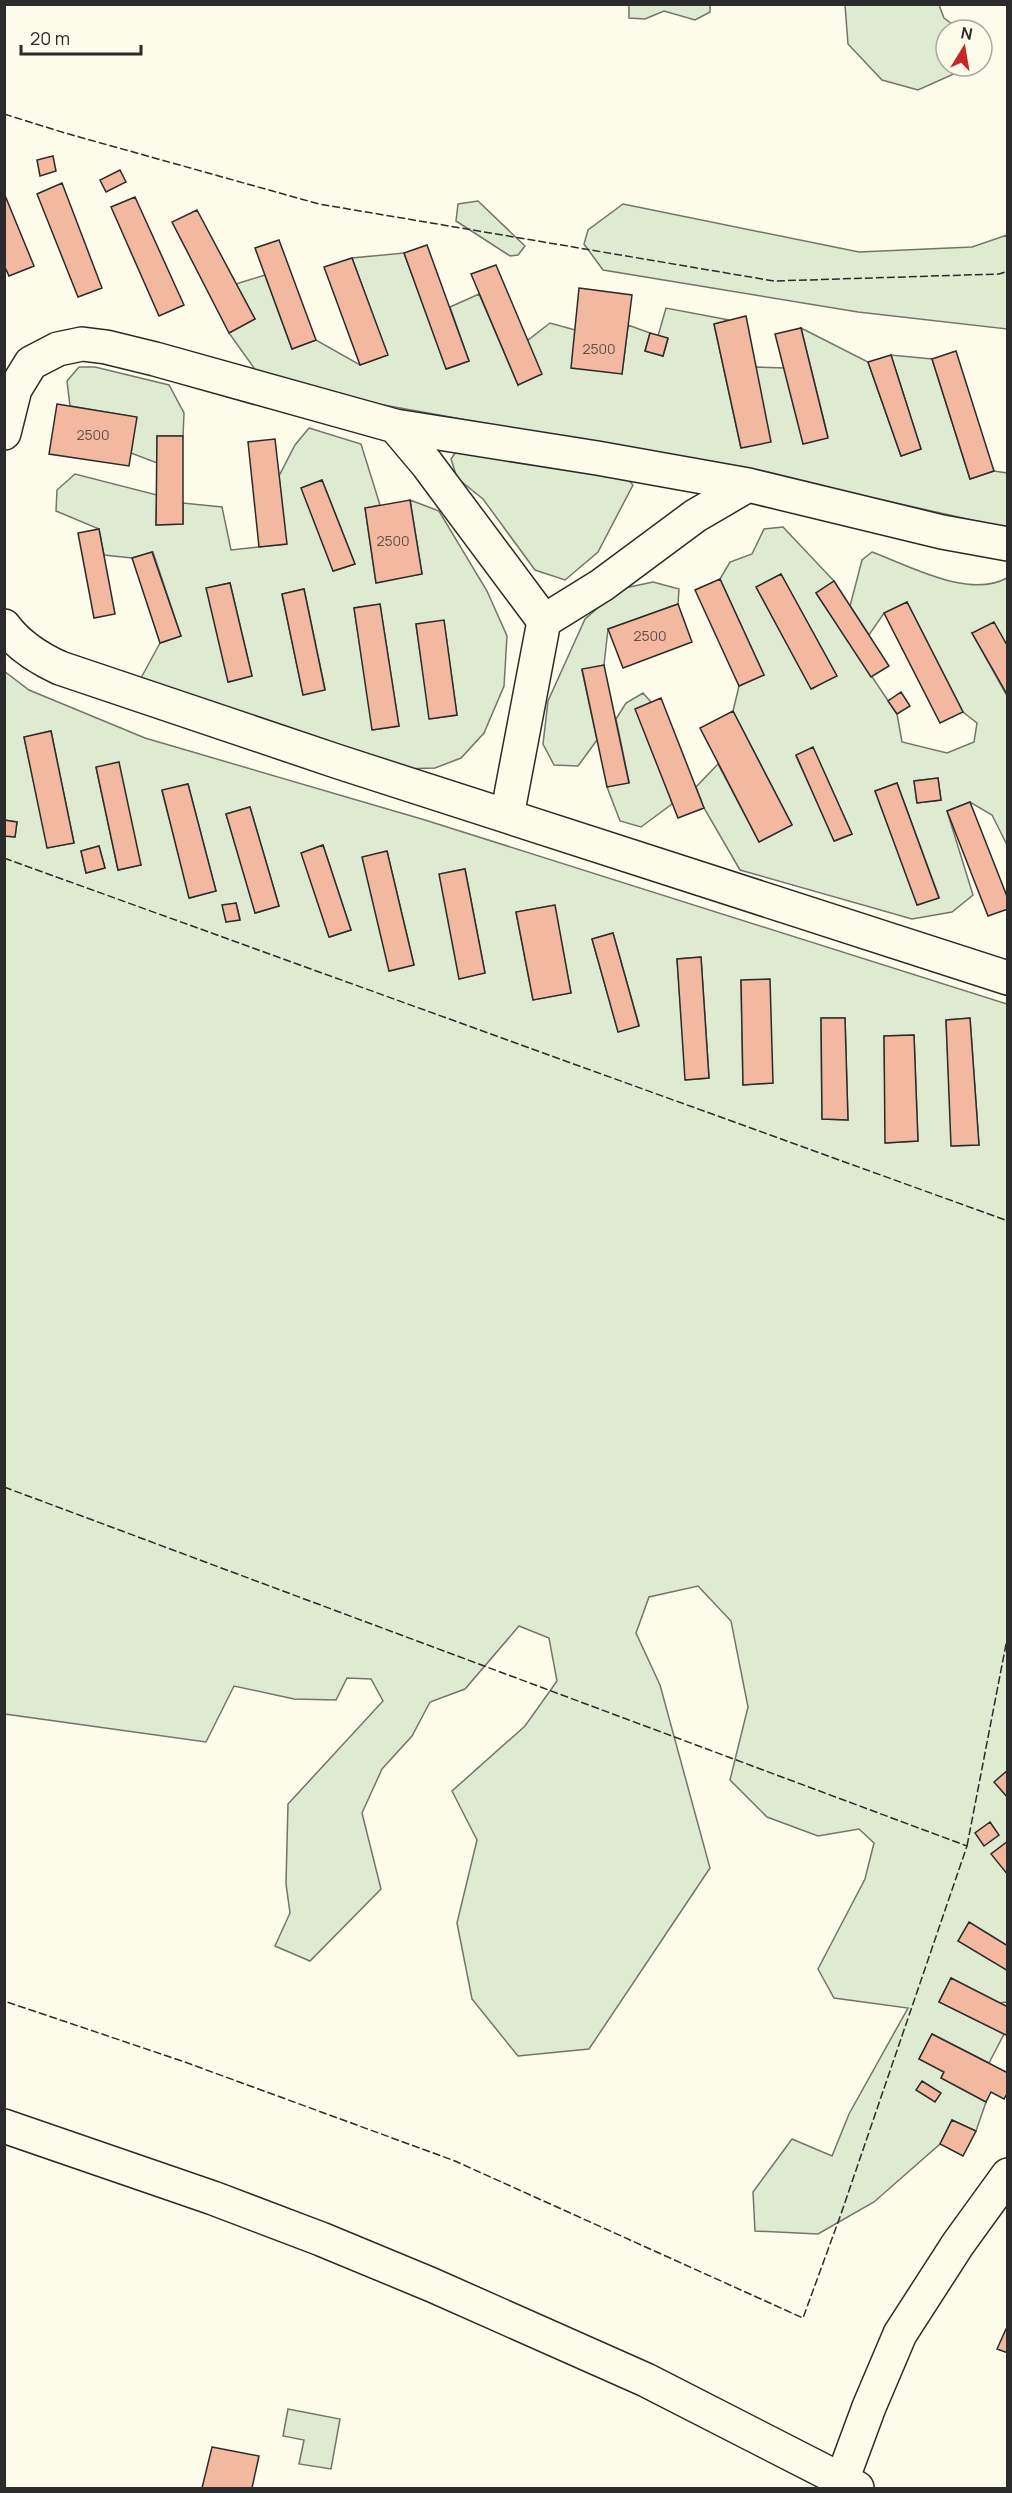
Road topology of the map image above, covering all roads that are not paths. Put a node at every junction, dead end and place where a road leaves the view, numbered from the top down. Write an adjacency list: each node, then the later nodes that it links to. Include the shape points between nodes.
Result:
1 (395, 426): 2 (street, via 155,359 82,344 58,349 31,363 15,389); 3 (street); 5 (street, via 428,464)
2 (4, 433)
3 (748, 485): 4 (street); 5 (street, via 695,516 602,585)
4 (1008, 544)
5 (544, 621): 7 (street)
6 (4, 626): 7 (street, via 14,639 60,668)
7 (507, 816): 8 (street)
8 (1008, 978)
9 (4, 2126): 11 (street, via 213,2198 432,2285 646,2380)
10 (1008, 2175): 11 (street, via 900,2334 869,2407)
11 (850, 2484)

